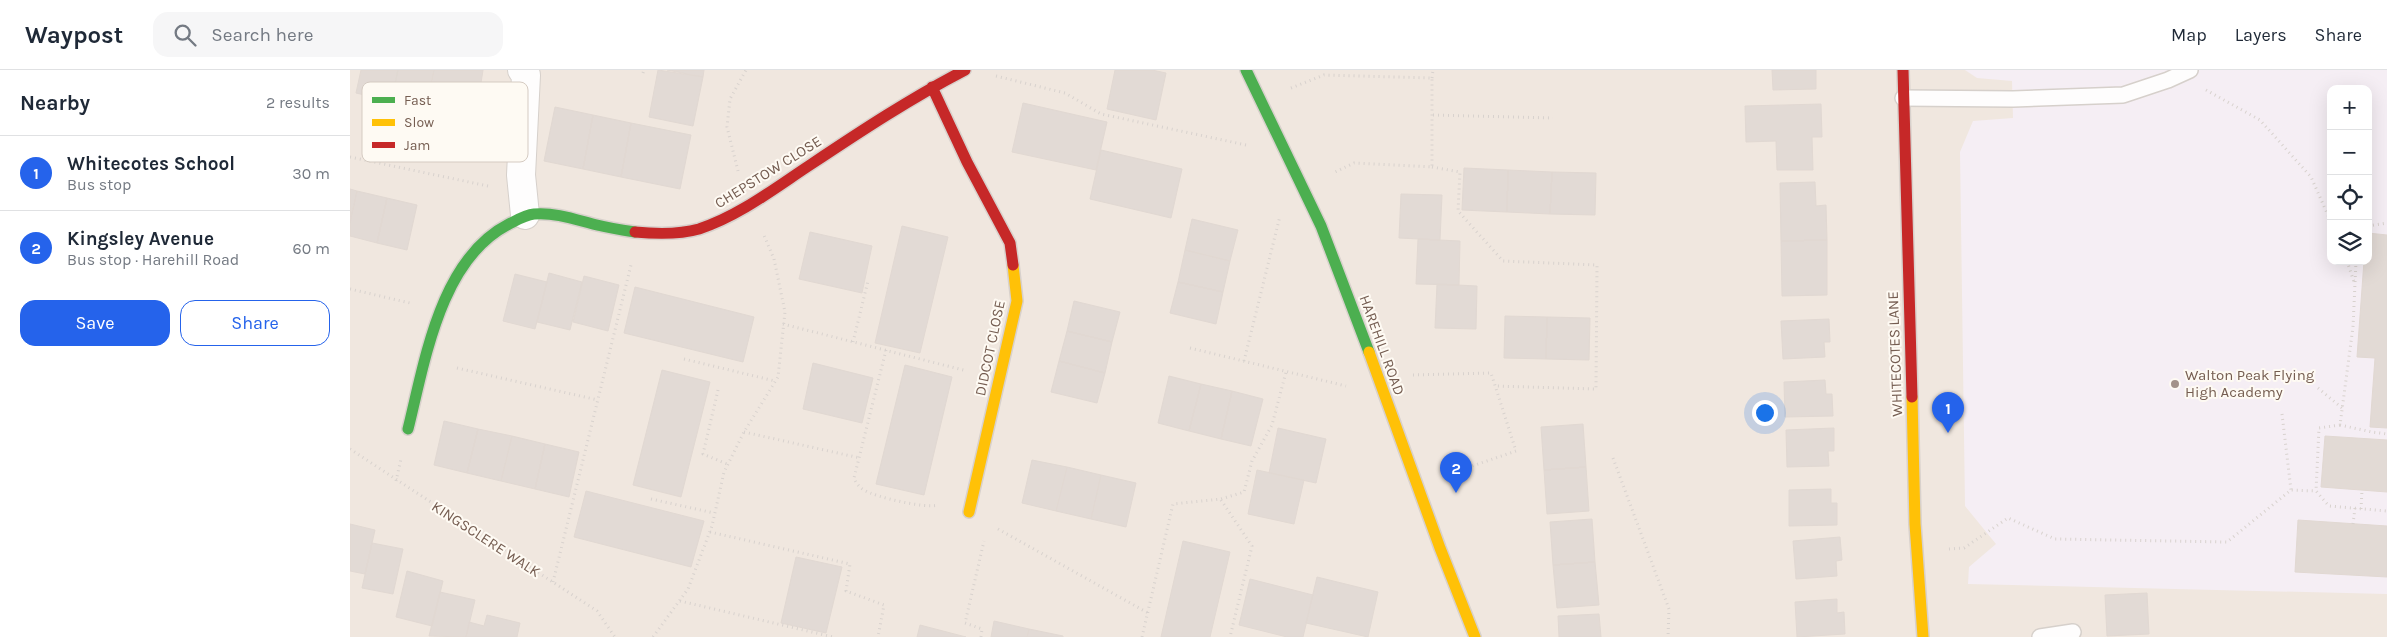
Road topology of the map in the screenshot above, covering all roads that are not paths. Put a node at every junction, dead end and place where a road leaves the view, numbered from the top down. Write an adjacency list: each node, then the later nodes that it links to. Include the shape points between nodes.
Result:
1 (965, 70): 5 (street, CHEPSTOW CLOSE)
2 (1246, 70): 12 (street, HAREHILL ROAD, via 1342,278)
3 (1903, 70): 6 (street, WHITECOTES LANE)
4 (2190, 70): 6 (lane, via 2123,95)
5 (932, 87): 8 (street, CHEPSTOW CLOSE, via 751,203 686,234 659,235 588,224); 10 (street, DIDCOT CLOSE, via 1010,243 1017,301)
6 (1903, 98): 13 (street, WHITECOTES LANE, via 1917,552)
7 (524, 162): 8 (street)
8 (523, 204): 9 (street, CHEPSTOW CLOSE, via 458,270 440,310)
9 (408, 429)
10 (968, 512)
11 (2073, 632): 14 (lane)
12 (1475, 637)
13 (1923, 637)
14 (2040, 637)

